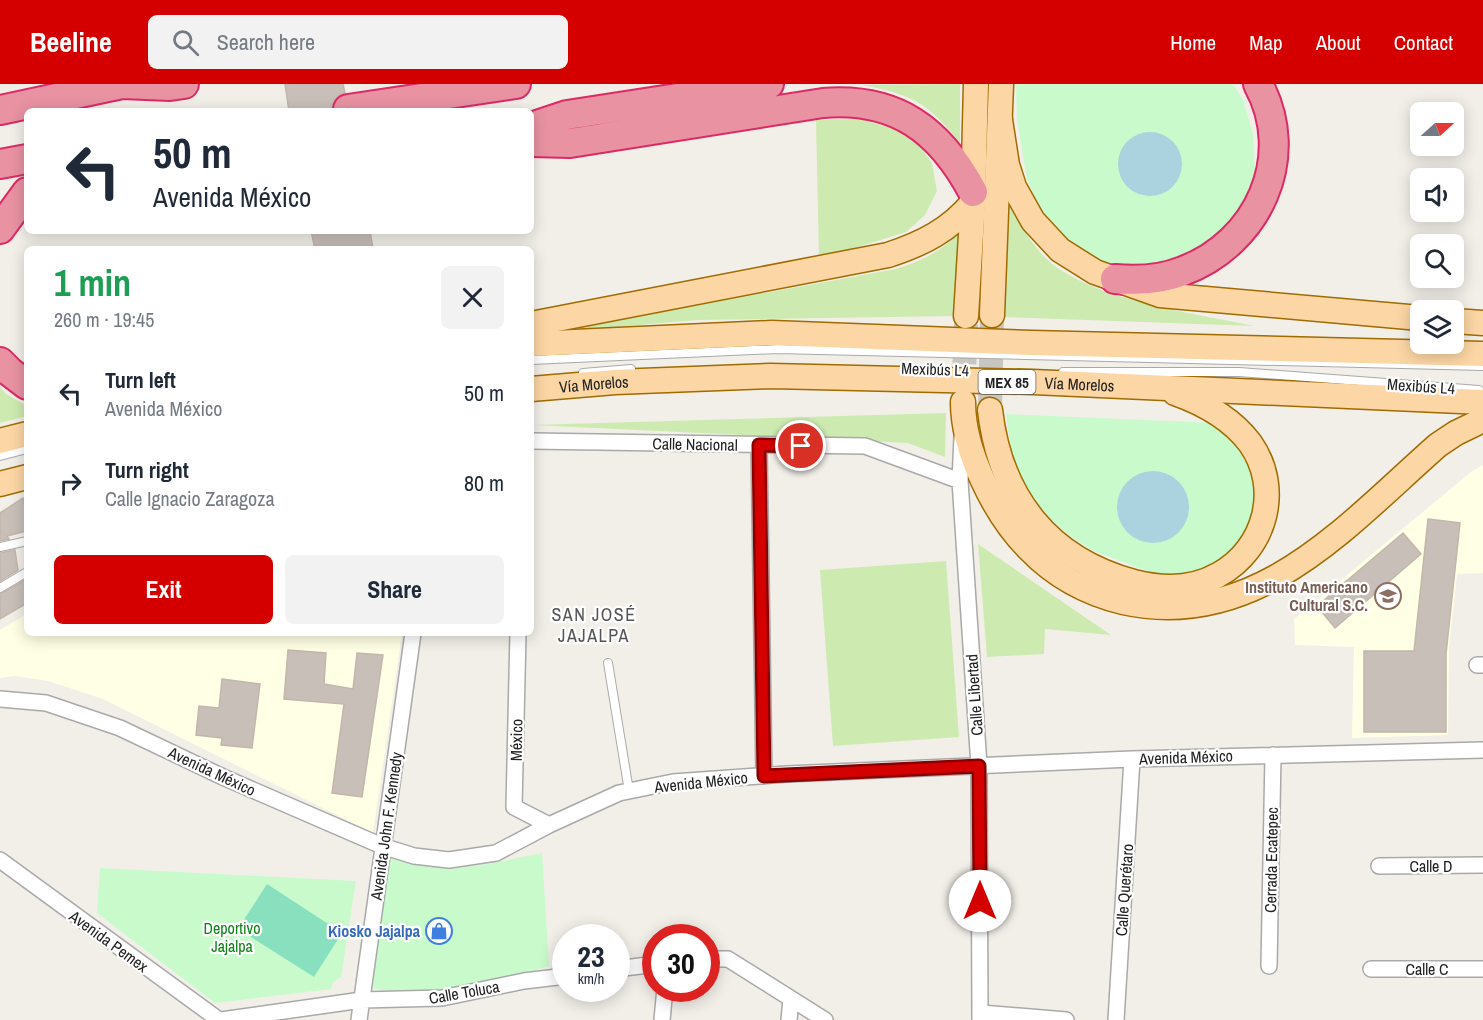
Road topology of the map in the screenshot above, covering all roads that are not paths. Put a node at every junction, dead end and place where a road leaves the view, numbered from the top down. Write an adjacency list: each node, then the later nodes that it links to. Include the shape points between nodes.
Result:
1 (122, 84): 2 (highway); 9 (highway)
2 (184, 84)
3 (516, 84): 8 (highway)
4 (769, 84): 11 (highway, via 567,115)
5 (976, 84): 16 (main road)
6 (1001, 84): 10 (main road)
7 (1258, 84): 18 (highway, via 1269,108 1274,156 1268,186 1253,217 1229,244 1199,265 1148,280)
8 (355, 108)
9 (0, 110)
10 (1000, 120): 18 (main road, via 1014,187 1033,221 1068,256); 19 (main road)
11 (534, 126)
12 (534, 142): 16 (highway, via 570,144 823,103 859,102 890,109 915,122 961,170)
13 (24, 160): 14 (highway)
14 (0, 164)
15 (24, 196): 17 (highway)
16 (973, 197): 20 (main road); 23 (main road, via 956,221 942,232 888,255)
17 (0, 229)
18 (1115, 279): 21 (main road, via 1160,295)
19 (992, 315)
20 (966, 316)
21 (1410, 317)
22 (1464, 322): 24 (main road)
23 (534, 323)
24 (1483, 323)
25 (534, 344): 26 (main road, via 772,333)
26 (1483, 354)
27 (534, 360): 29 (lane, Mexibús L4, via 777,349)
28 (0, 362): 33 (highway)
29 (1483, 366)
30 (644, 369): 32 (lane)
31 (1051, 372): 36 (lane, Mexibús L4, via 1239,372)
32 (576, 373)
33 (24, 383)
34 (1149, 387): 35 (main road, Vía Morelos / MEX 85, via 771,375); 37 (main road, Vía Morelos / MEX 85); 39 (main road, via 1186,397 1230,423 1250,443 1265,477 1263,525 1250,549 1218,576 1191,585 1162,587 1121,578 1084,562 1054,541 1027,513 1006,477)
35 (534, 389)
36 (1483, 390)
37 (1483, 402)
38 (963, 405): 40 (main road, via 972,447 988,489 1011,528 1038,558 1054,572 1092,593 1134,604 1173,607 1211,603 1288,571 1313,555 1438,445); 48 (street, Calle Libertad)
39 (990, 410)
40 (1483, 420)
41 (24, 435): 42 (main road)
42 (0, 441)
43 (534, 441): 44 (street, Calle Nacional)
44 (759, 445): 48 (street, Calle Nacional, via 865,447); 62 (street)
45 (24, 450): 46 (lane)
46 (0, 456)
47 (24, 478): 49 (main road)
48 (960, 481): 61 (street, Calle Libertad)
49 (0, 484)
50 (24, 542): 51 (lane)
51 (0, 547)
52 (24, 574): 53 (lane)
53 (0, 588)
54 (413, 636): 65 (street, Avenida John F. Kennedy)
55 (518, 636): 64 (street, México, via 514,807)
56 (608, 663): 63 (lane)
57 (0, 699): 65 (street, Avenida México, via 46,703 120,728)
58 (1483, 750): 59 (street, Avenida México)
59 (1273, 754): 60 (street, Avenida México); 70 (street, Cerrada Ecatepec)
60 (1132, 759): 61 (street, Avenida México); 84 (street, Calle Querétaro)
61 (979, 766): 62 (street, Avenida México); 77 (street, Calle Libertad)
62 (764, 776): 63 (street, Avenida México, via 673,783)
63 (629, 791): 64 (street, Avenida México)
64 (549, 825): 65 (street, Avenida México, via 496,853 449,860 414,856)
65 (382, 846): 75 (street, Avenida John F. Kennedy)
66 (0, 860): 78 (street, Avenida Pemex)
67 (1483, 865): 68 (street, Calle D)
68 (1379, 866)
69 (720, 959): 74 (street, via 728,959)
70 (1269, 966)
71 (1371, 969): 72 (street, Calle C)
72 (1483, 969)
73 (552, 978): 75 (street, Calle Toluca, via 442,998)
74 (791, 999): 81 (street); 82 (street)
75 (362, 1000): 78 (street, Calle Toluca); 79 (street, Avenida John F. Kennedy)
76 (664, 1002): 80 (street)
77 (980, 1017): 83 (street)
78 (220, 1020)
79 (358, 1020)
80 (662, 1020)
81 (789, 1020)
82 (825, 1020)
83 (1066, 1020)
84 (1116, 1020)

